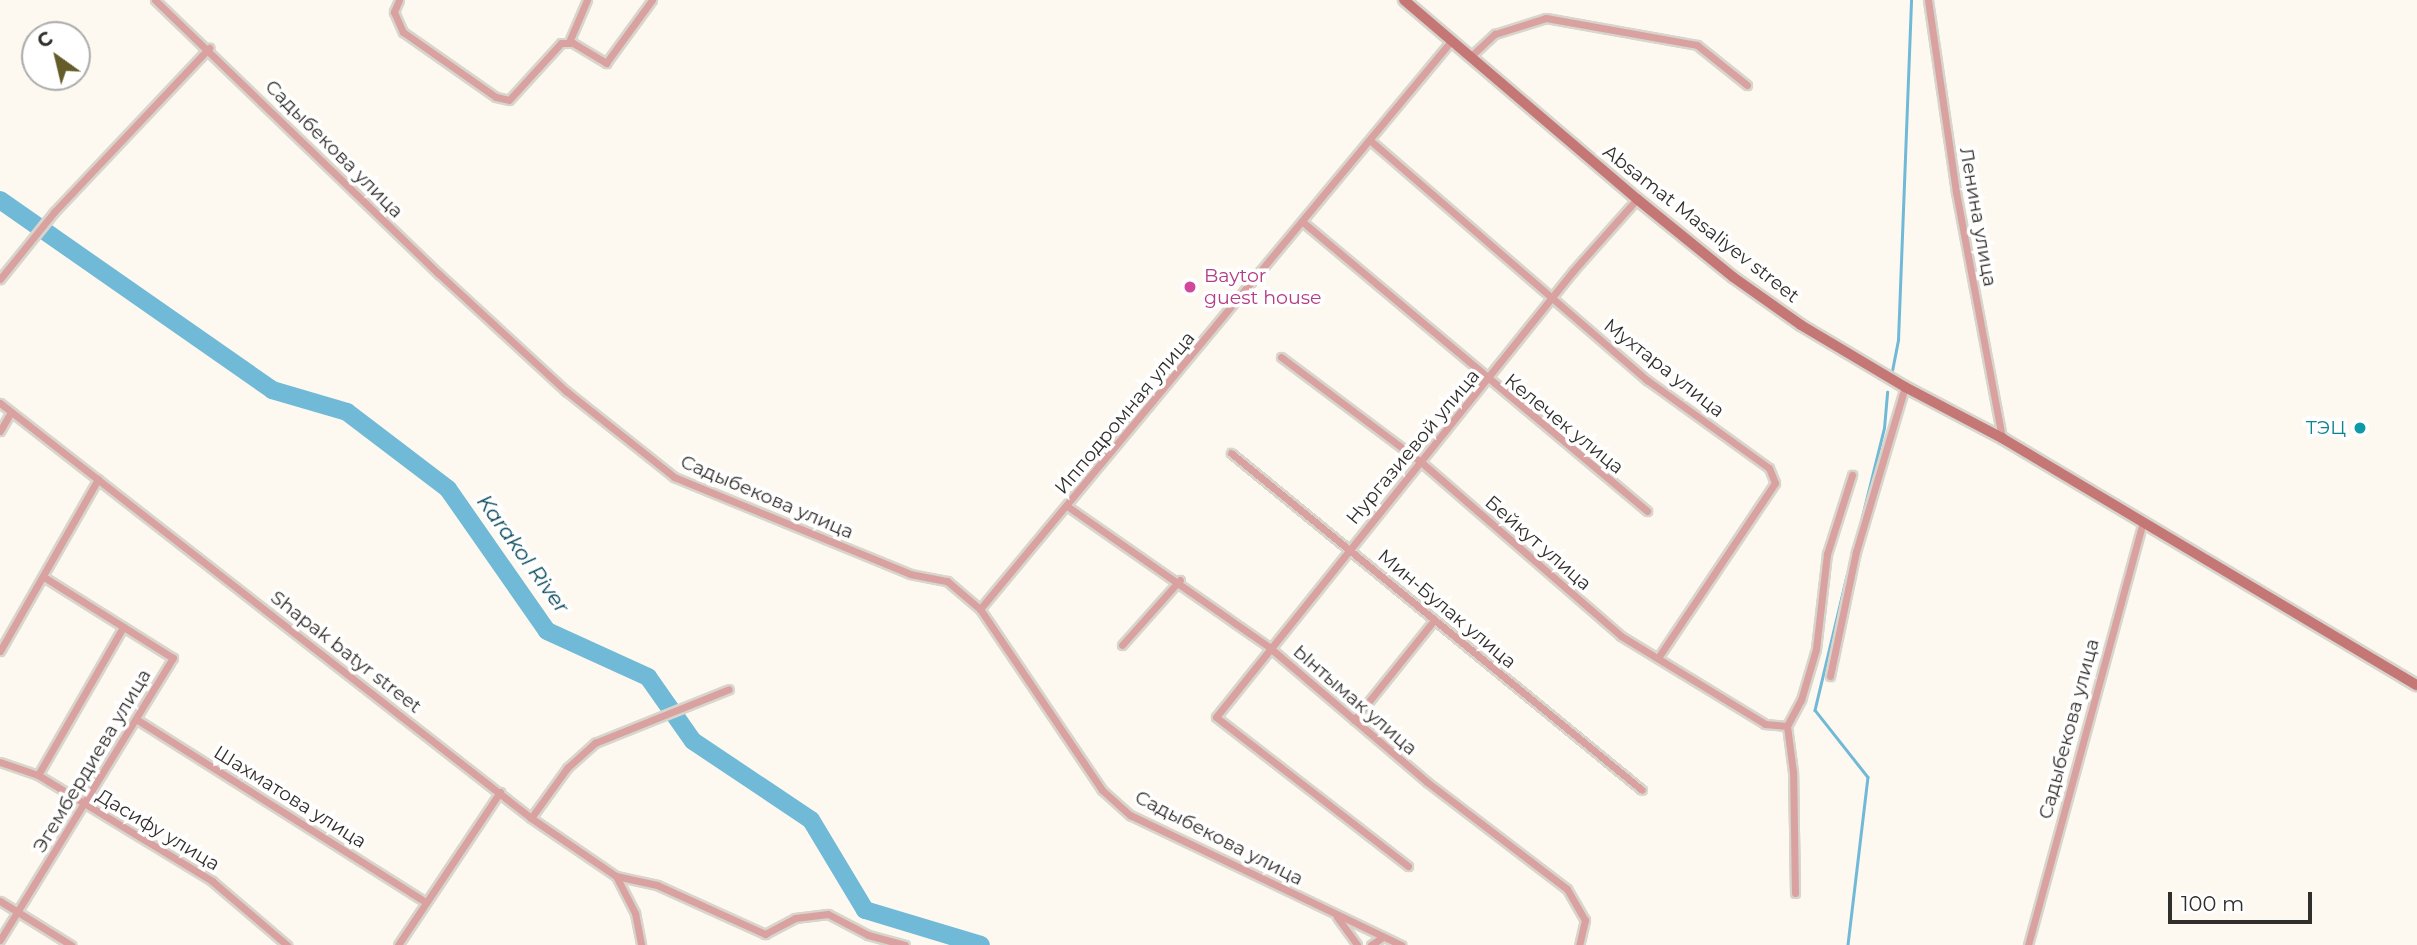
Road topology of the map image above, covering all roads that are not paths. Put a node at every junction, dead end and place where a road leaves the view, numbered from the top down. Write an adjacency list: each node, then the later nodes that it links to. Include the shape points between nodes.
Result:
1 (155, 0): 9 (street, Садыбекова улица)
2 (399, 0): 8 (street, via 394,12 403,32 504,100 513,98 558,45)
3 (587, 0): 8 (street)
4 (652, 0): 8 (street, via 606,62)
5 (1404, 0): 7 (street, Absamat Masaliyev street)
6 (1928, 0): 23 (street, Ленина улица, via 1956,192)
7 (1451, 41): 10 (street, Absamat Masaliyev street); 12 (street, Ипподромная улица)
8 (569, 42)
9 (209, 48): 15 (street, via 54,212); 34 (street, Садыбекова улица, via 439,274 566,391 674,477 911,574 947,581)
10 (1470, 57): 11 (street, via 1495,34 1546,18 1697,45); 13 (street, Absamat Masaliyev street)
11 (1747, 85)
12 (1372, 142): 14 (street, Ипподромная улица); 16 (street, Мухтара улица)
13 (1637, 199): 16 (street, Нургазиевой улица); 19 (street, Absamat Masaliyev street, via 1733,277)
14 (1304, 223): 18 (street, Келечек улица); 28 (street, Ипподромная улица)
15 (0, 279)
16 (1554, 298): 18 (street, Нургазиевой улица); 40 (street, Мухтара улица, via 1647,380 1769,468 1775,483)
17 (1281, 357): 25 (street, Бейкут улица)
18 (1488, 382): 25 (street, Нургазиевой улица); 29 (street, Келечек улица)
19 (1905, 387): 23 (street, Absamat Masaliyev street); 41 (street, via 1856,552)
20 (0, 403): 21 (street, Shapak batyr street)
21 (11, 412): 22 (street); 27 (street, Shapak batyr street)
22 (0, 431)
23 (2002, 438): 30 (street, Absamat Masaliyev street)
24 (1231, 453): 31 (street, Мин-Булак улица)
25 (1421, 462): 31 (street, Нургазиевой улица); 40 (street, Бейкут улица, via 1621,636 1646,654)
26 (1852, 475): 46 (street, via 1827,554 1816,649 1801,700)
27 (98, 479): 32 (street); 50 (street, Shapak batyr street)
28 (1067, 506): 33 (street, Ынтымак улица); 34 (street, Ипподромная улица)
29 (1647, 512)
30 (2143, 523): 42 (street, Absamat Masaliyev street); 71 (street, Садыбекова улица)
31 (1350, 548): 35 (street, Мин-Булак улица); 38 (street, Нургазиевой улица)
32 (44, 577): 36 (street, Эгембердиева улица); 39 (street)
33 (1180, 580): 37 (street); 38 (street, Ынтымак улица)
34 (980, 609): 59 (street, Садыбекова улица, via 1102,790 1130,815)
35 (1434, 620): 45 (street); 49 (street, Мин-Булак улица)
36 (123, 626): 44 (street, Эгембердиева улица, via 173,658); 48 (street)
37 (1122, 645)
38 (1269, 646): 45 (street, Ынтымак улица); 53 (street, Нургазиевой улица, via 1216,717)
39 (0, 651)
40 (1658, 656): 46 (street, Бейкут улица, via 1765,724)
41 (1830, 676)
42 (2417, 685)
43 (729, 689): 52 (street, via 595,743 567,768)
44 (136, 719): 51 (street, Эгембердиева улица); 57 (street, Шахматова улица)
45 (1354, 720): 70 (street, Ынтымак улица, via 1567,889 1585,920)
46 (1787, 726): 55 (street, via 1793,772)
47 (0, 762): 48 (street, Дасифу улица)
48 (38, 775): 51 (street, Дасифу улица)
49 (1642, 790)
50 (500, 792): 52 (street, Shapak batyr street); 57 (street)
51 (84, 804): 58 (street, Эгембердиева улица); 63 (street, Дасифу улица, via 212,881)
52 (531, 818): 54 (street, Shapak batyr street)
53 (1408, 866)
54 (616, 876): 65 (street, Shapak batyr street, via 635,913); 66 (street, via 657,885 765,934 796,918 828,914 868,935)
55 (1796, 893)
56 (0, 901): 58 (street)
57 (426, 902): 64 (street)
58 (18, 912): 61 (street, Эгембердиева улица); 62 (street)
59 (1337, 916): 60 (street, Садыбекова улица); 67 (street)
60 (1382, 937): 68 (street); 69 (street, Садыбекова улица)
61 (0, 940)
62 (71, 945)
63 (287, 945)
64 (398, 945)
65 (641, 945)
66 (905, 945)
67 (1357, 945)
68 (1371, 945)
69 (1401, 945)
70 (1579, 945)
71 (2028, 945)

